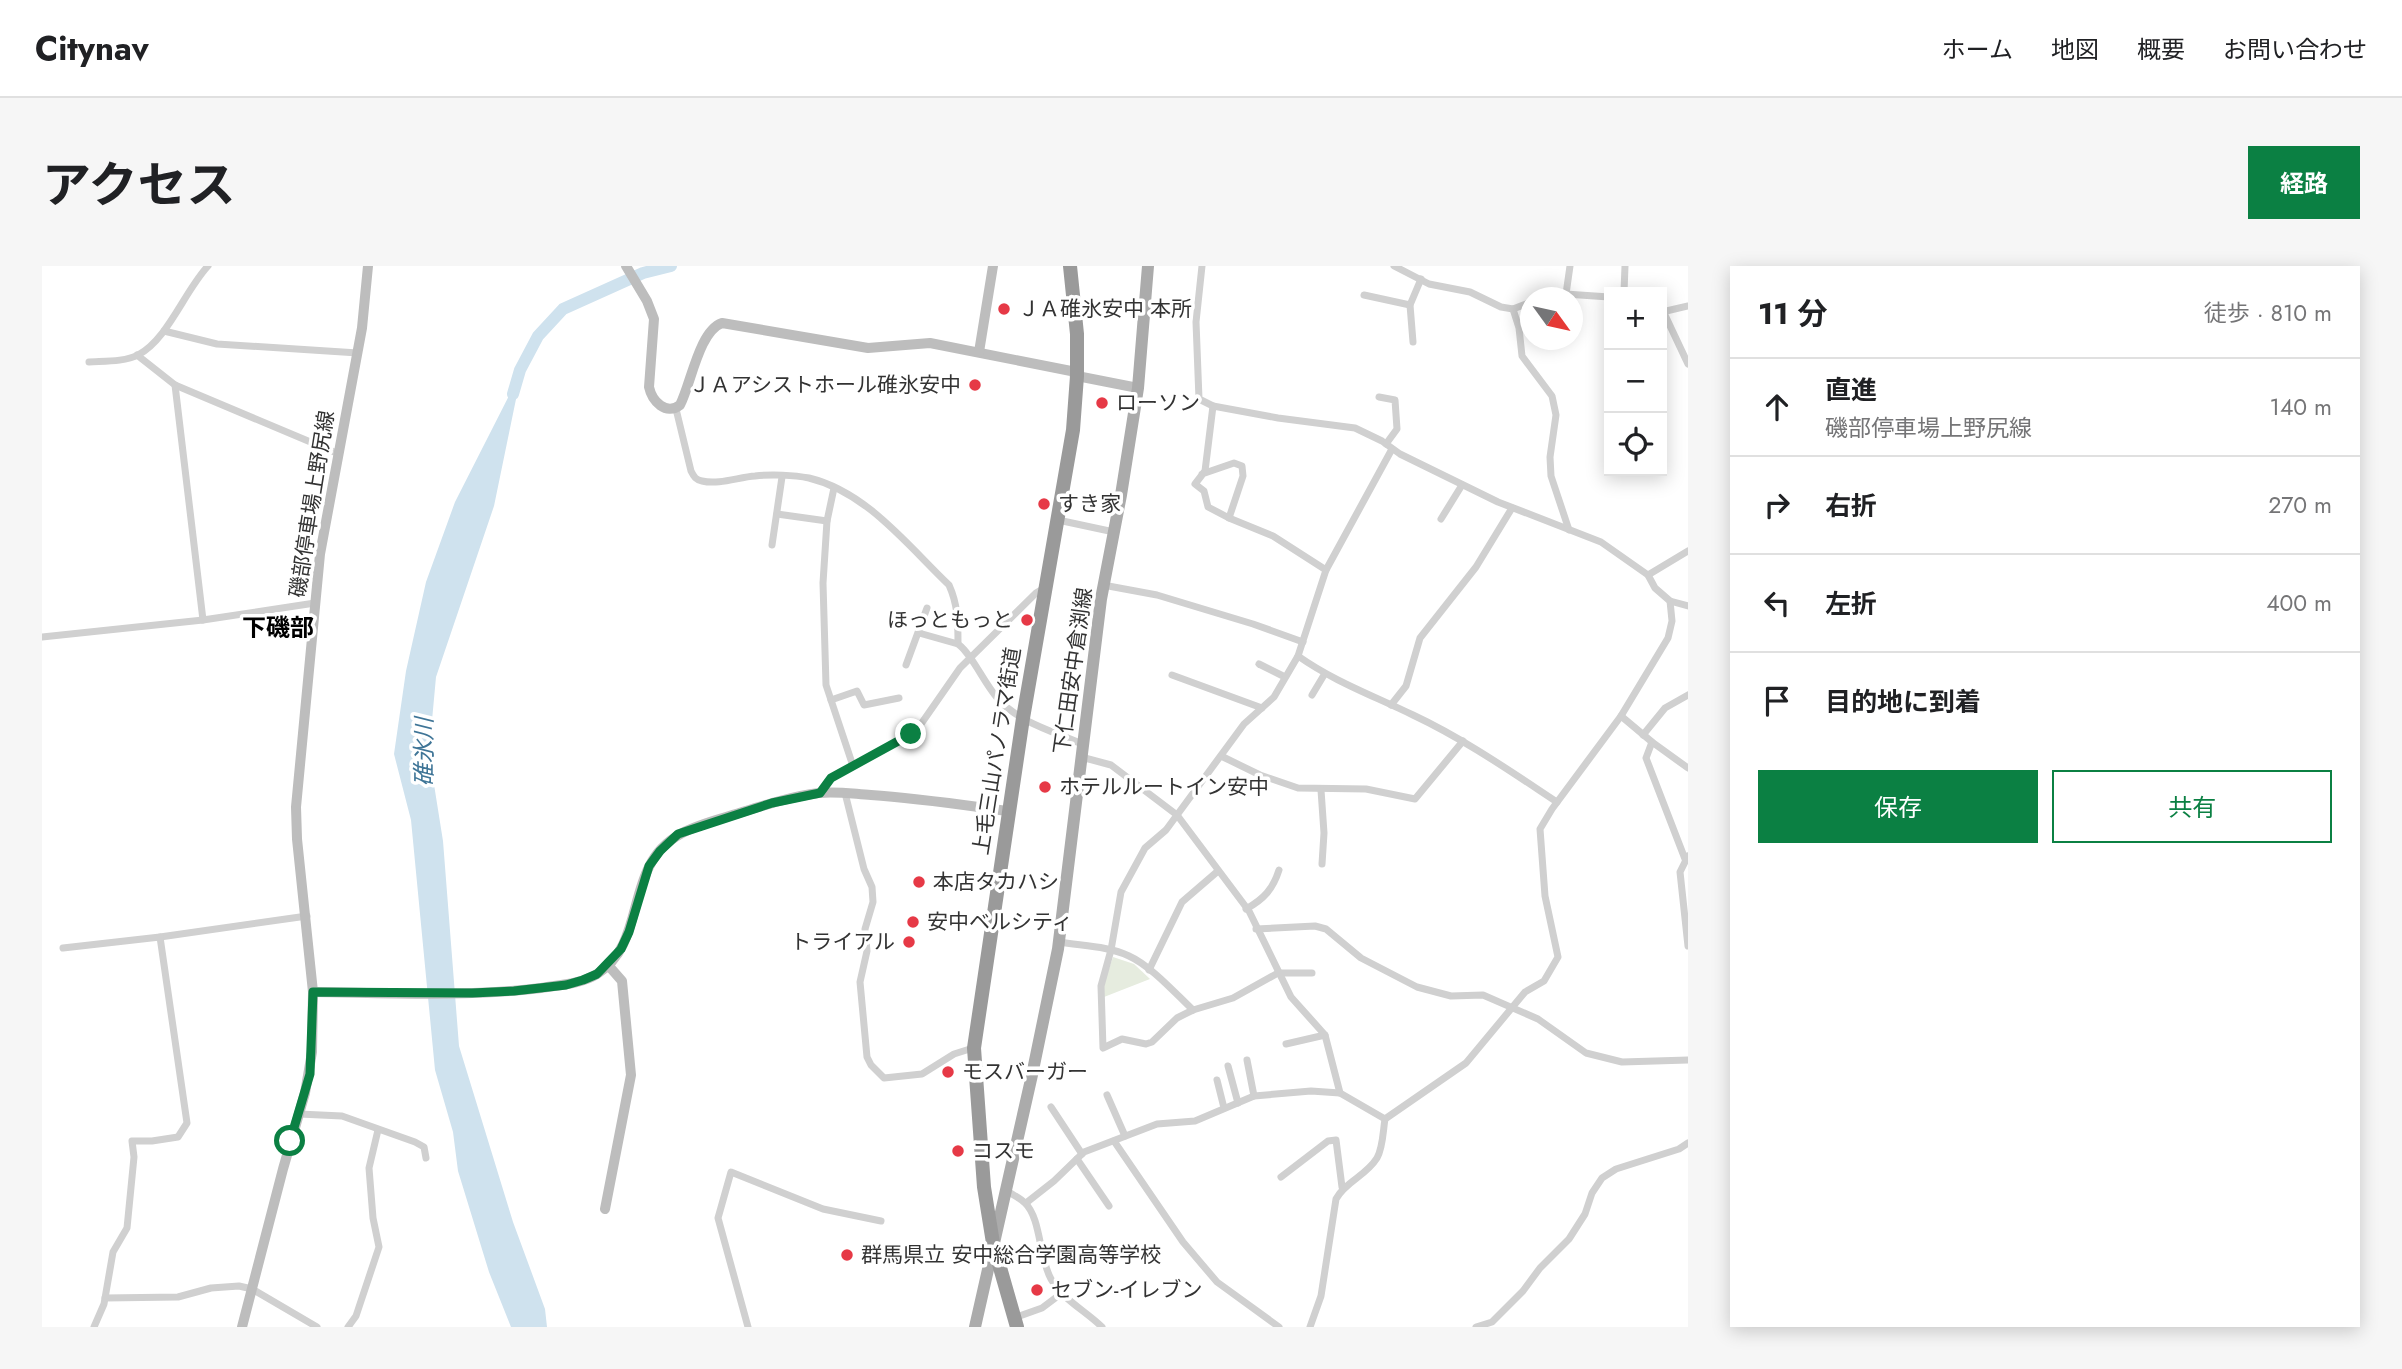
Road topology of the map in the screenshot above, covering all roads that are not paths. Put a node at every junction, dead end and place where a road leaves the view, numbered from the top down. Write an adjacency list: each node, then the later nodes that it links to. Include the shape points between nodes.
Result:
1 (208, 266): 23 (street)
2 (368, 266): 26 (street, 磯部停車場上野尻線)
3 (626, 266): 35 (street, via 647,301 654,327 650,396 663,407)
4 (993, 266): 25 (street)
5 (1070, 266): 30 (highway, 上毛三山パノラマ街道)
6 (1148, 266): 32 (main road, 下仁田安中倉渕線)
7 (1202, 266): 34 (street, via 1196,322 1199,399)
8 (1394, 266): 11 (street)
9 (1570, 266): 12 (street)
10 (1625, 266): 13 (street)
11 (1421, 279): 17 (street); 20 (street)
12 (1567, 287)
13 (1624, 287)
14 (1364, 295): 17 (street)
15 (1583, 295): 16 (street)
16 (1604, 297)
17 (1409, 306): 24 (street)
18 (1520, 306): 20 (street)
19 (1688, 306): 21 (street)
20 (1513, 309): 48 (street, via 1522,356 1552,396 1556,415 1551,476)
21 (1667, 311)
22 (1667, 320): 29 (street)
23 (164, 331): 26 (street, via 217,344); 27 (street)
24 (1413, 342)
25 (979, 352): 30 (street); 35 (street, via 930,343 868,348 722,323 713,326 706,337)
26 (358, 353): 37 (street, 磯部停車場上野尻線)
27 (137, 355): 28 (street); 31 (street)
28 (89, 362)
29 (1688, 364)
30 (1077, 376): 32 (street); 46 (highway, 上毛三山パノラマ街道)
31 (175, 386): 37 (street); 60 (street)
32 (1138, 388): 49 (main road, 下仁田安中倉渕線)
33 (1379, 397): 36 (street, via 1395,400 1397,429)
34 (1213, 406): 36 (street, via 1355,428); 38 (street)
35 (676, 409): 39 (street, via 694,478 709,482 758,475)
36 (1389, 447): 40 (street); 52 (street)
37 (339, 454): 57 (street, 磯部停車場上野尻線)
38 (1202, 474): 44 (street, via 1195,484 1204,491 1208,507); 44 (street, via 1234,463 1242,466)
39 (782, 477): 41 (street, via 809,478); 43 (street)
40 (1462, 485): 42 (street); 45 (street)
41 (834, 488): 47 (street); 64 (street, via 873,512 949,585 958,613)
42 (1512, 508): 48 (street); 76 (street, via 1476,568 1420,639 1406,686)
43 (777, 514): 47 (street); 50 (street)
44 (1229, 518): 52 (street, via 1273,536)
45 (1441, 519)
46 (1058, 520): 49 (street); 55 (highway, 上毛三山パノラマ街道)
47 (827, 521): 75 (street, via 823,583 826,685)
48 (1569, 530): 53 (street, via 1601,542)
49 (1114, 532): 54 (main road, 下仁田安中倉渕線)
50 (772, 545)
51 (1688, 551): 53 (street)
52 (1326, 570): 63 (street)
53 (1648, 575): 56 (street)
54 (1103, 585): 63 (street, via 1157,595); 83 (main road, 下仁田安中倉渕線)
55 (1047, 586): 66 (street); 79 (highway, 上毛三山パノラマ街道)
56 (1670, 601): 58 (street); 78 (street, via 1668,638)
57 (315, 603): 60 (street); 98 (street, 磯部停車場上野尻線, via 296,807)
58 (1688, 606)
59 (927, 608): 61 (street)
60 (203, 620): 62 (street)
61 (919, 633): 64 (street); 68 (street)
62 (42, 637)
63 (1303, 642): 65 (street)
64 (958, 644): 66 (street)
65 (1298, 656): 70 (street); 71 (street)
66 (970, 659): 79 (street, via 1000,702); 85 (street, via 911,734)
67 (1259, 664): 71 (street)
68 (906, 665)
69 (1172, 675): 77 (street)
70 (1324, 675): 72 (street); 76 (street)
71 (1285, 677): 77 (street)
72 (1312, 695)
73 (1688, 695): 80 (street, via 1665,708)
74 (899, 698): 75 (street, via 864,705 857,691)
75 (831, 700): 85 (street)
76 (1391, 705): 81 (street)
77 (1262, 708): 84 (street, via 1244,724)
78 (1621, 716): 80 (street); 90 (street)
79 (1023, 718): 83 (street); 91 (highway, 上毛三山パノラマ街道)
80 (1643, 735): 82 (street)
81 (1463, 741): 87 (street, via 1415,799 1366,789); 90 (street)
82 (1652, 743): 86 (street); 93 (street, via 1646,758)
83 (1081, 750): 92 (street, via 1111,765); 101 (main road, 下仁田安中倉渕線)
84 (1222, 756): 87 (street, via 1260,775 1298,788); 92 (street)
85 (853, 766): 88 (street, via 831,778)
86 (1688, 768)
87 (1321, 790): 94 (street)
88 (820, 793): 89 (street); 105 (street, via 772,803 678,834 649,866 629,932)
89 (845, 793): 91 (street); 114 (street, via 872,887 860,982 867,1057 884,1078 922,1074 954,1054)
90 (1557, 802): 110 (street, via 1544,820 1540,836 1545,895 1558,957 1544,981 1525,992)
91 (1008, 811): 114 (highway, 上毛三山パノラマ街道)
92 (1177, 815): 96 (street); 104 (street, via 1145,848 1121,892)
93 (1686, 857): 102 (street, via 1680,872)
94 (1322, 864)
95 (1279, 870): 97 (street, via 1264,898)
96 (1218, 871): 97 (street); 106 (street, via 1182,902)
97 (1247, 909): 99 (street)
98 (307, 916): 100 (street); 109 (street, 磯部停車場上野尻線)
99 (1256, 929): 107 (street); 110 (street, via 1326,929 1361,958 1417,988 1451,996 1483,995)
100 (160, 937): 103 (street); 143 (street, via 187,1123 178,1136 132,1141 127,1228 113,1252)
101 (1059, 942): 104 (street); 135 (main road, 下仁田安中倉渕線)
102 (1688, 946)
103 (63, 948)
104 (1111, 950): 106 (street); 111 (street, via 1101,986 1103,1048 1122,1038 1138,1044 1153,1042 1177,1018)
105 (608, 965): 109 (street, via 566,985 472,993); 138 (street, via 622,981 631,1075)
106 (1149, 970): 111 (street)
107 (1278, 973): 108 (street); 111 (street, via 1233,998); 112 (street, via 1291,997)
108 (1312, 973)
109 (313, 992): 125 (street, 磯部停車場上野尻線, via 310,1074)
110 (1513, 1008): 116 (street, via 1538,1019 1586,1053 1622,1062); 126 (street, via 1466,1063)
111 (1193, 1010)
112 (1325, 1035): 113 (street); 119 (street)
113 (1286, 1045)
114 (974, 1048): 140 (highway, 上毛三山パノラマ街道, via 980,1150)
115 (1247, 1060): 121 (street)
116 (1688, 1060)
117 (1228, 1066): 122 (street)
118 (1217, 1080): 124 (street)
119 (1340, 1093): 121 (street); 126 (street)
120 (1107, 1095): 128 (street)
121 (1254, 1096): 122 (street)
122 (1238, 1103): 124 (street)
123 (1051, 1107): 132 (street)
124 (1224, 1108): 128 (street, via 1195,1121 1157,1124)
125 (299, 1114): 127 (street, via 342,1116); 141 (street, 磯部停車場上野尻線)
126 (1385, 1119): 134 (street, via 1378,1156)
127 (378, 1130): 131 (street, via 424,1147); 148 (street, via 369,1168 379,1247)
128 (1125, 1136): 129 (street)
129 (1114, 1141): 132 (street); 152 (street, via 1183,1242 1217,1282)
130 (1688, 1143): 154 (street, via 1602,1178 1569,1238 1492,1322)
131 (426, 1157)
132 (1079, 1157): 136 (street); 137 (street)
133 (1281, 1177): 134 (street, via 1328,1141 1336,1140)
134 (1342, 1187): 153 (street, via 1332,1214 1321,1296)
135 (1007, 1191): 136 (street); 140 (main road, 下仁田安中倉渕線)
136 (1026, 1203): 142 (street, via 1043,1261)
137 (1109, 1206)
138 (605, 1209)
139 (881, 1221): 149 (street, via 823,1209 731,1172 718,1218)
140 (993, 1243): 144 (highway, 上毛三山パノラマ街道); 150 (main road, 下仁田安中倉渕線)
141 (252, 1289): 143 (street, via 227,1285 178,1297); 146 (street, 磯部停車場上野尻線); 147 (street)
142 (1062, 1293): 144 (street); 151 (street)
143 (105, 1298): 145 (street)
144 (1016, 1323)
145 (94, 1327)
146 (242, 1327)
147 (317, 1327)
148 (348, 1327)
149 (748, 1327)
150 (975, 1327)
151 (1102, 1327)
152 (1279, 1327)
153 (1310, 1327)
154 (1476, 1327)

